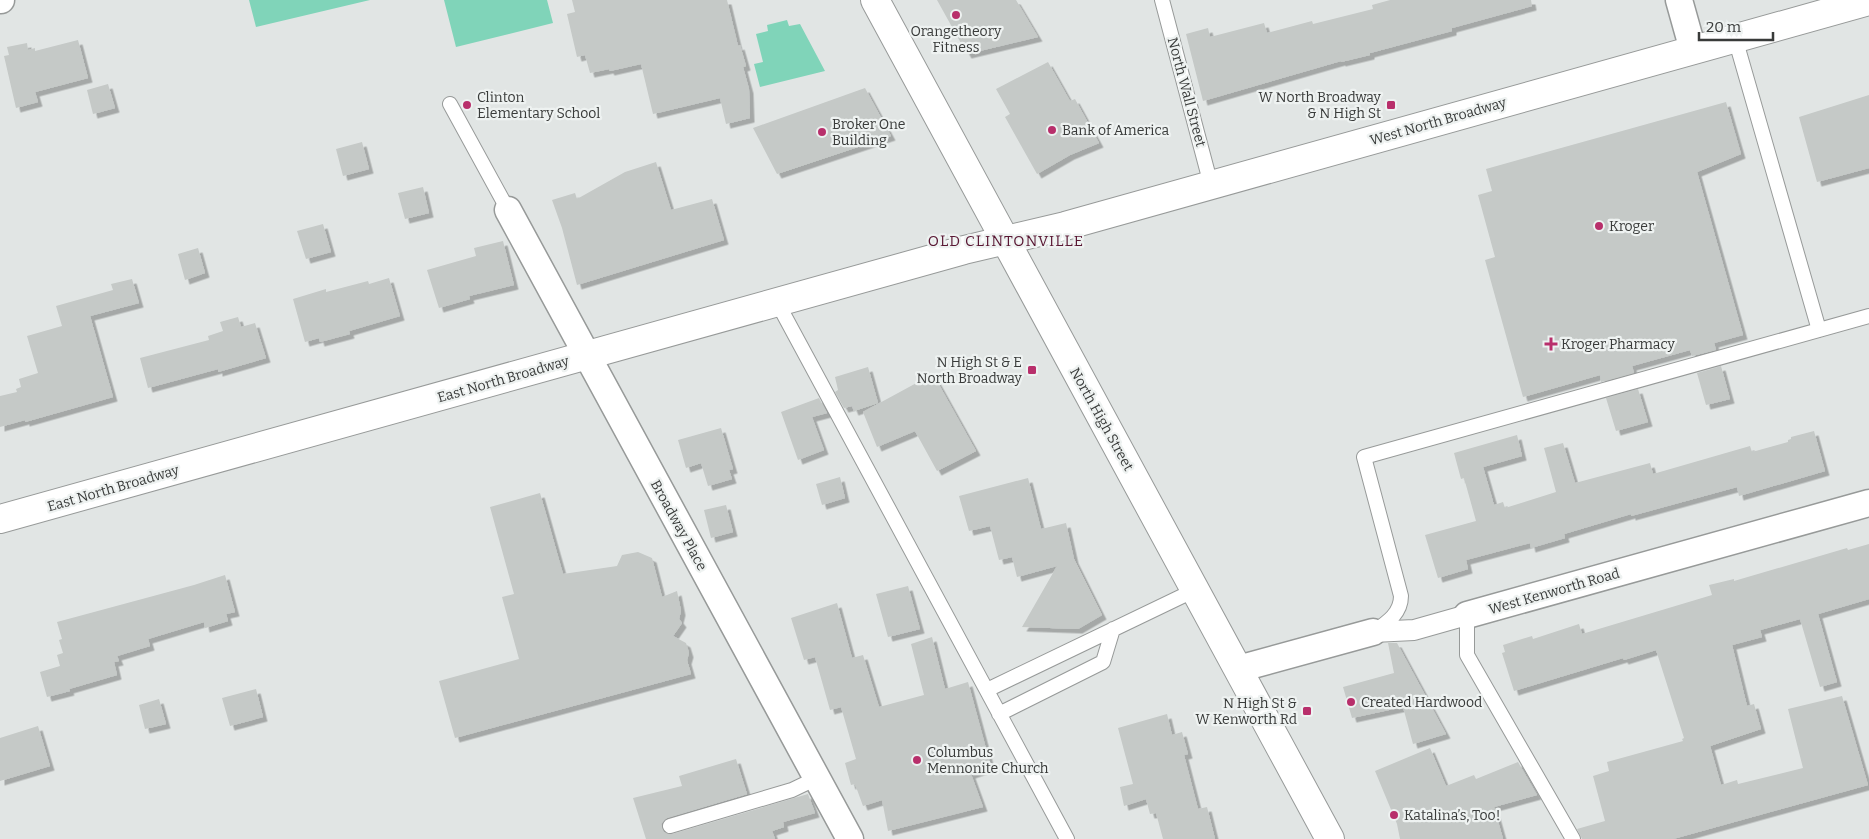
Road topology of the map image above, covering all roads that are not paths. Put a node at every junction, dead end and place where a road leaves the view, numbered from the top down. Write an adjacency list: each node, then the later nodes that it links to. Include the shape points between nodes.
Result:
1 (875, 0): 10 (main road, North High Street)
2 (1162, 0): 8 (lane, North Wall Street)
3 (1679, 0): 6 (street)
4 (1869, 1): 5 (main road, West North Broadway)
5 (1735, 38): 6 (main road, West North Broadway); 13 (lane)
6 (1693, 50): 8 (main road, West North Broadway)
7 (450, 104): 9 (lane)
8 (1211, 185): 10 (main road, West North Broadway)
9 (508, 210): 14 (street, Broadway Place)
10 (1006, 241): 11 (main road, East North Broadway); 17 (main road, North High Street)
11 (777, 302): 14 (main road, East North Broadway); 22 (lane)
12 (1869, 316): 13 (lane)
13 (1819, 330): 20 (lane, via 1364,456 1401,596 1397,612)
14 (587, 356): 16 (main road, East North Broadway); 24 (street, Broadway Place)
15 (1869, 503): 18 (street, West Kenworth Road)
16 (0, 519)
17 (1196, 590): 19 (lane); 21 (main road, North High Street)
18 (1467, 615): 20 (street, West Kenworth Road, via 1414,630); 29 (lane, via 1468,655)
19 (1113, 629): 22 (lane); 23 (lane, via 1103,662)
20 (1373, 632): 21 (street, West Kenworth Road)
21 (1238, 669): 28 (main road, North High Street)
22 (987, 690): 23 (lane)
23 (1000, 714): 27 (lane)
24 (817, 778): 25 (lane, via 792,790); 26 (street, Broadway Place)
25 (670, 826)
26 (850, 839)
27 (1067, 839)
28 (1330, 839)
29 (1573, 839)

